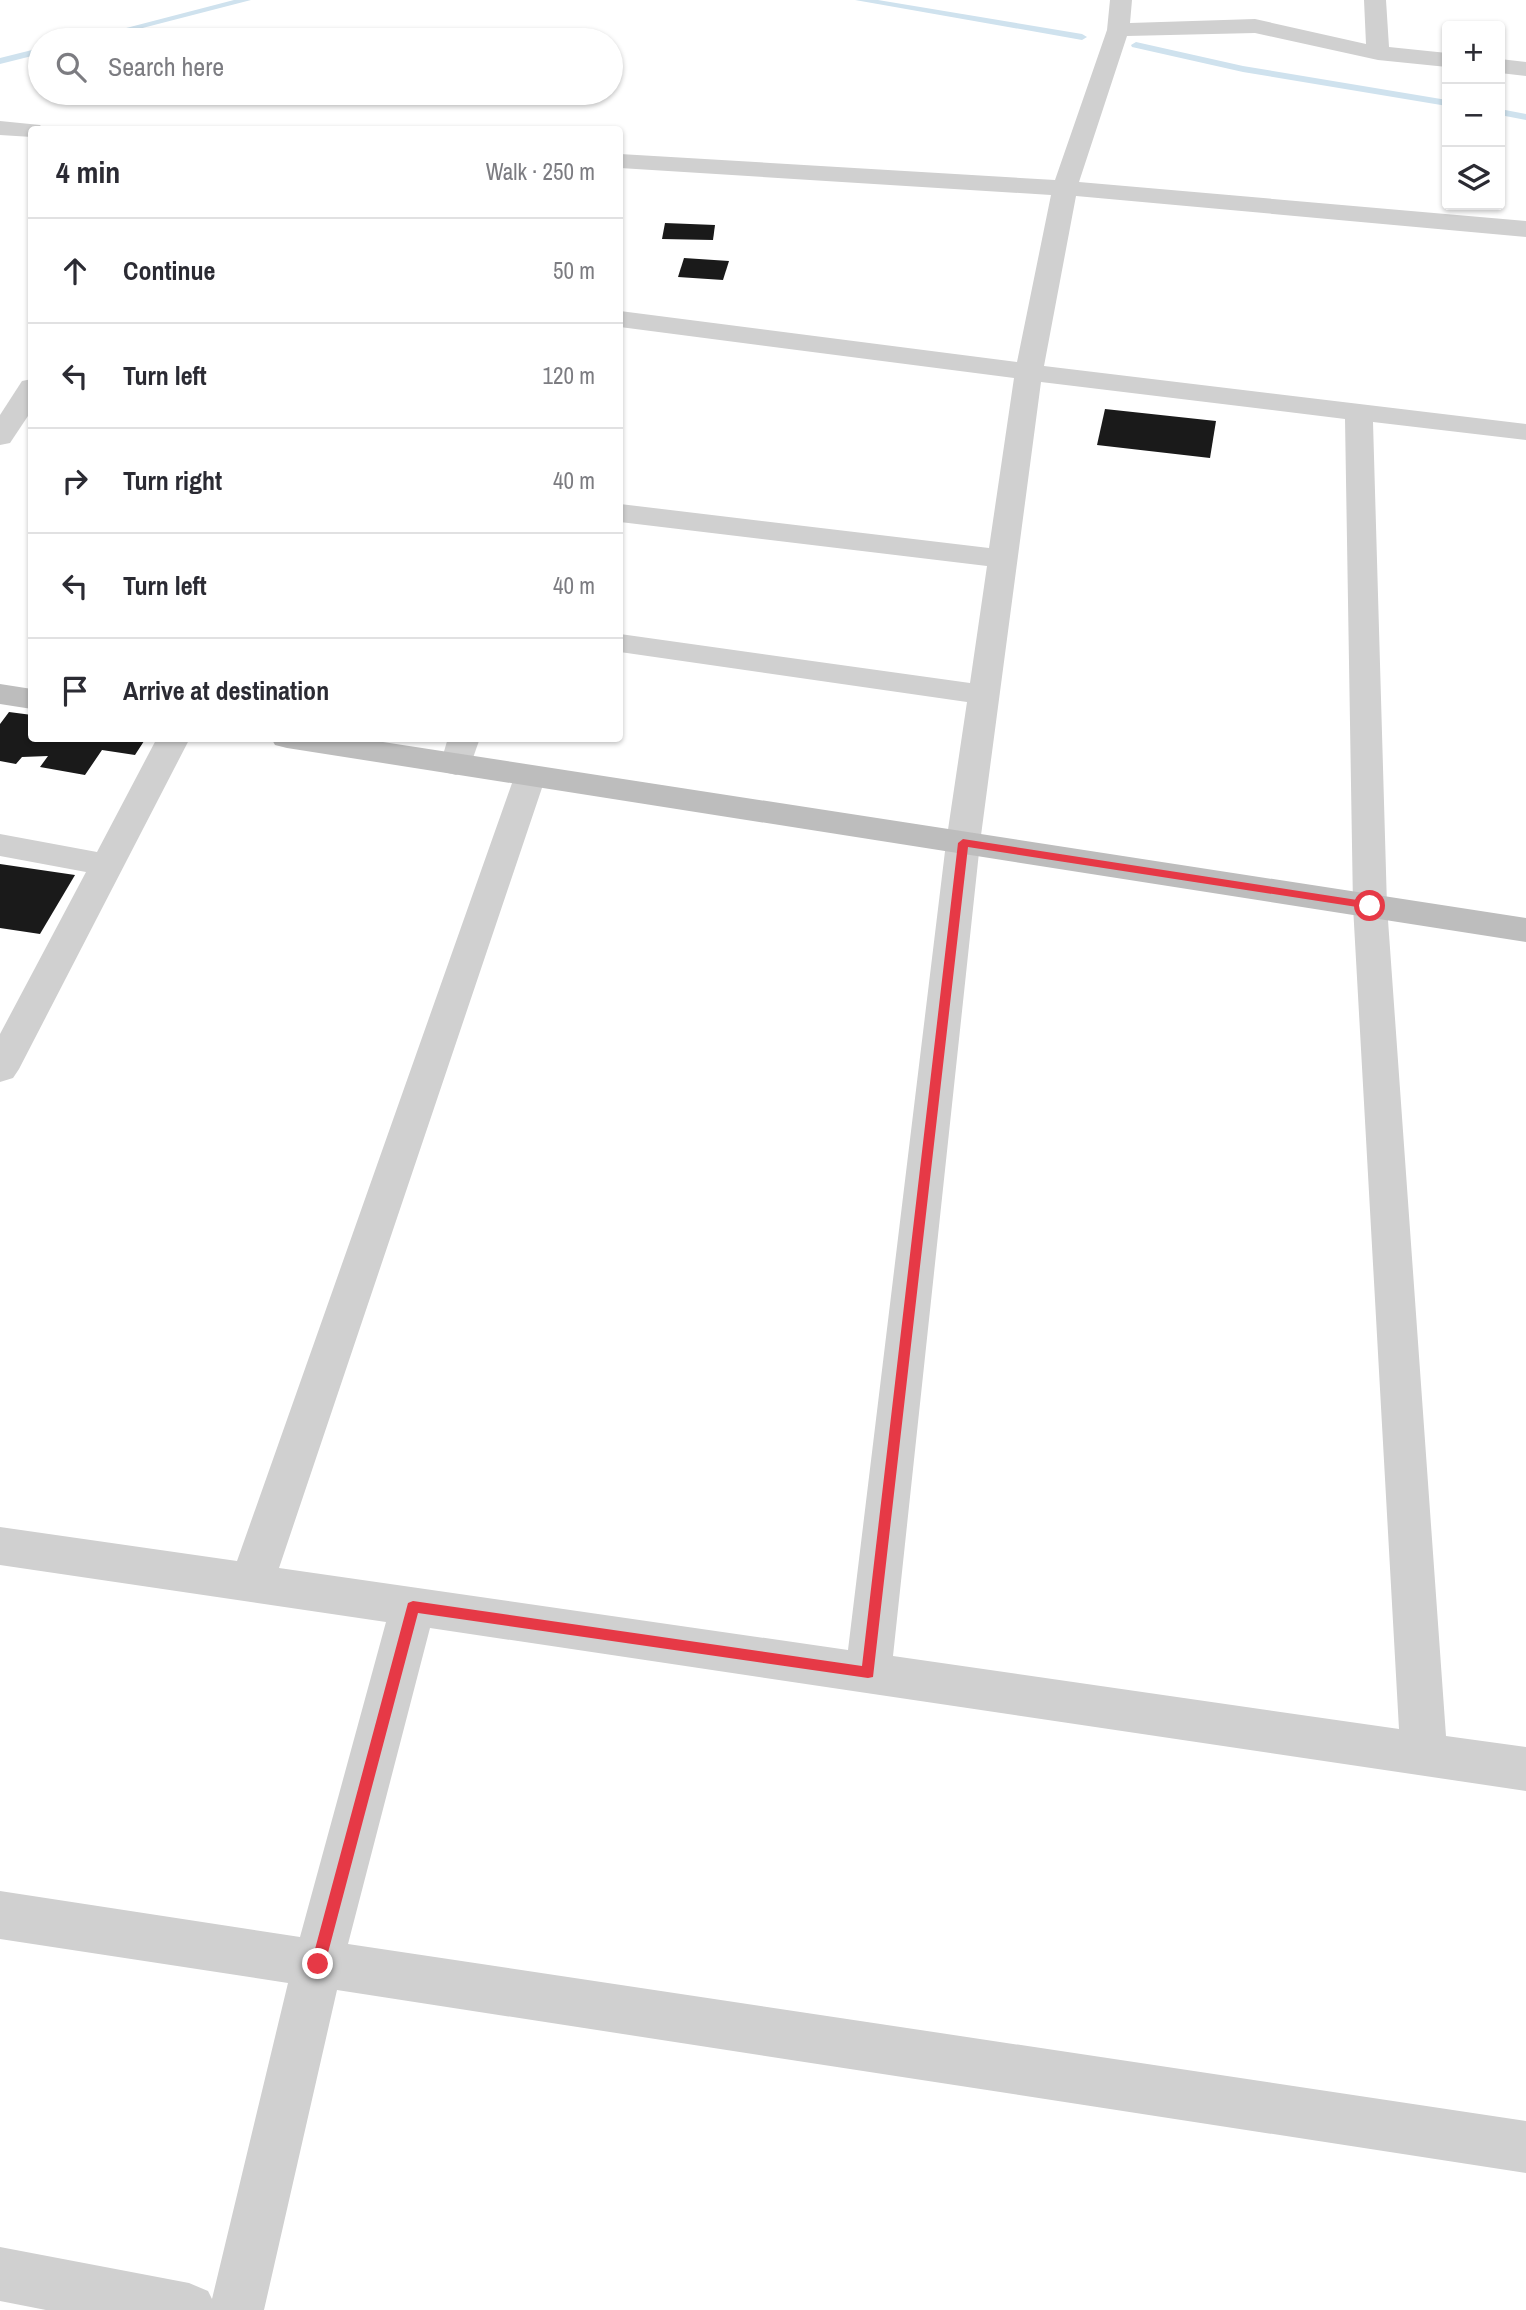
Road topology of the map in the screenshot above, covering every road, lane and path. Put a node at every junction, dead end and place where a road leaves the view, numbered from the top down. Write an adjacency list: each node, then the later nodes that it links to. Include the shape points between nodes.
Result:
1 (1375, 0): 3 (street)
2 (1119, 15): 3 (street, via 1255,26); 10 (street)
3 (1378, 53): 4 (street)
4 (1442, 59)
5 (1505, 67): 6 (street)
6 (1526, 69)
7 (0, 128): 8 (street)
8 (28, 130)
9 (623, 161): 10 (street)
10 (1065, 188): 11 (street); 13 (street)
11 (1526, 229)
12 (623, 319): 13 (street)
13 (1029, 372): 15 (street); 19 (street)
14 (28, 393): 17 (street)
15 (1359, 412): 16 (street); 31 (street)
16 (1526, 432)
17 (0, 437)
18 (623, 513): 19 (street)
19 (1003, 559): 22 (street)
20 (623, 643): 22 (street)
21 (0, 694): 23 (street)
22 (984, 695): 28 (street)
23 (28, 698)
24 (171, 742): 30 (street)
25 (336, 742): 26 (street)
26 (460, 752): 27 (street)
27 (529, 776): 28 (street); 35 (street)
28 (963, 843): 31 (street); 37 (street)
29 (0, 845): 30 (street)
30 (107, 865): 33 (street)
31 (1370, 906): 32 (street); 38 (street)
32 (1526, 930)
33 (0, 1069)
34 (0, 1546): 35 (street)
35 (251, 1583): 36 (street)
36 (413, 1607): 37 (street); 41 (street)
37 (868, 1672): 38 (street)
38 (1424, 1755): 39 (street)
39 (1526, 1769)
40 (0, 1915): 41 (street)
41 (318, 1964): 42 (street); 45 (street)
42 (1526, 2147)
43 (0, 2274): 44 (street)
44 (189, 2310)
45 (237, 2310)

